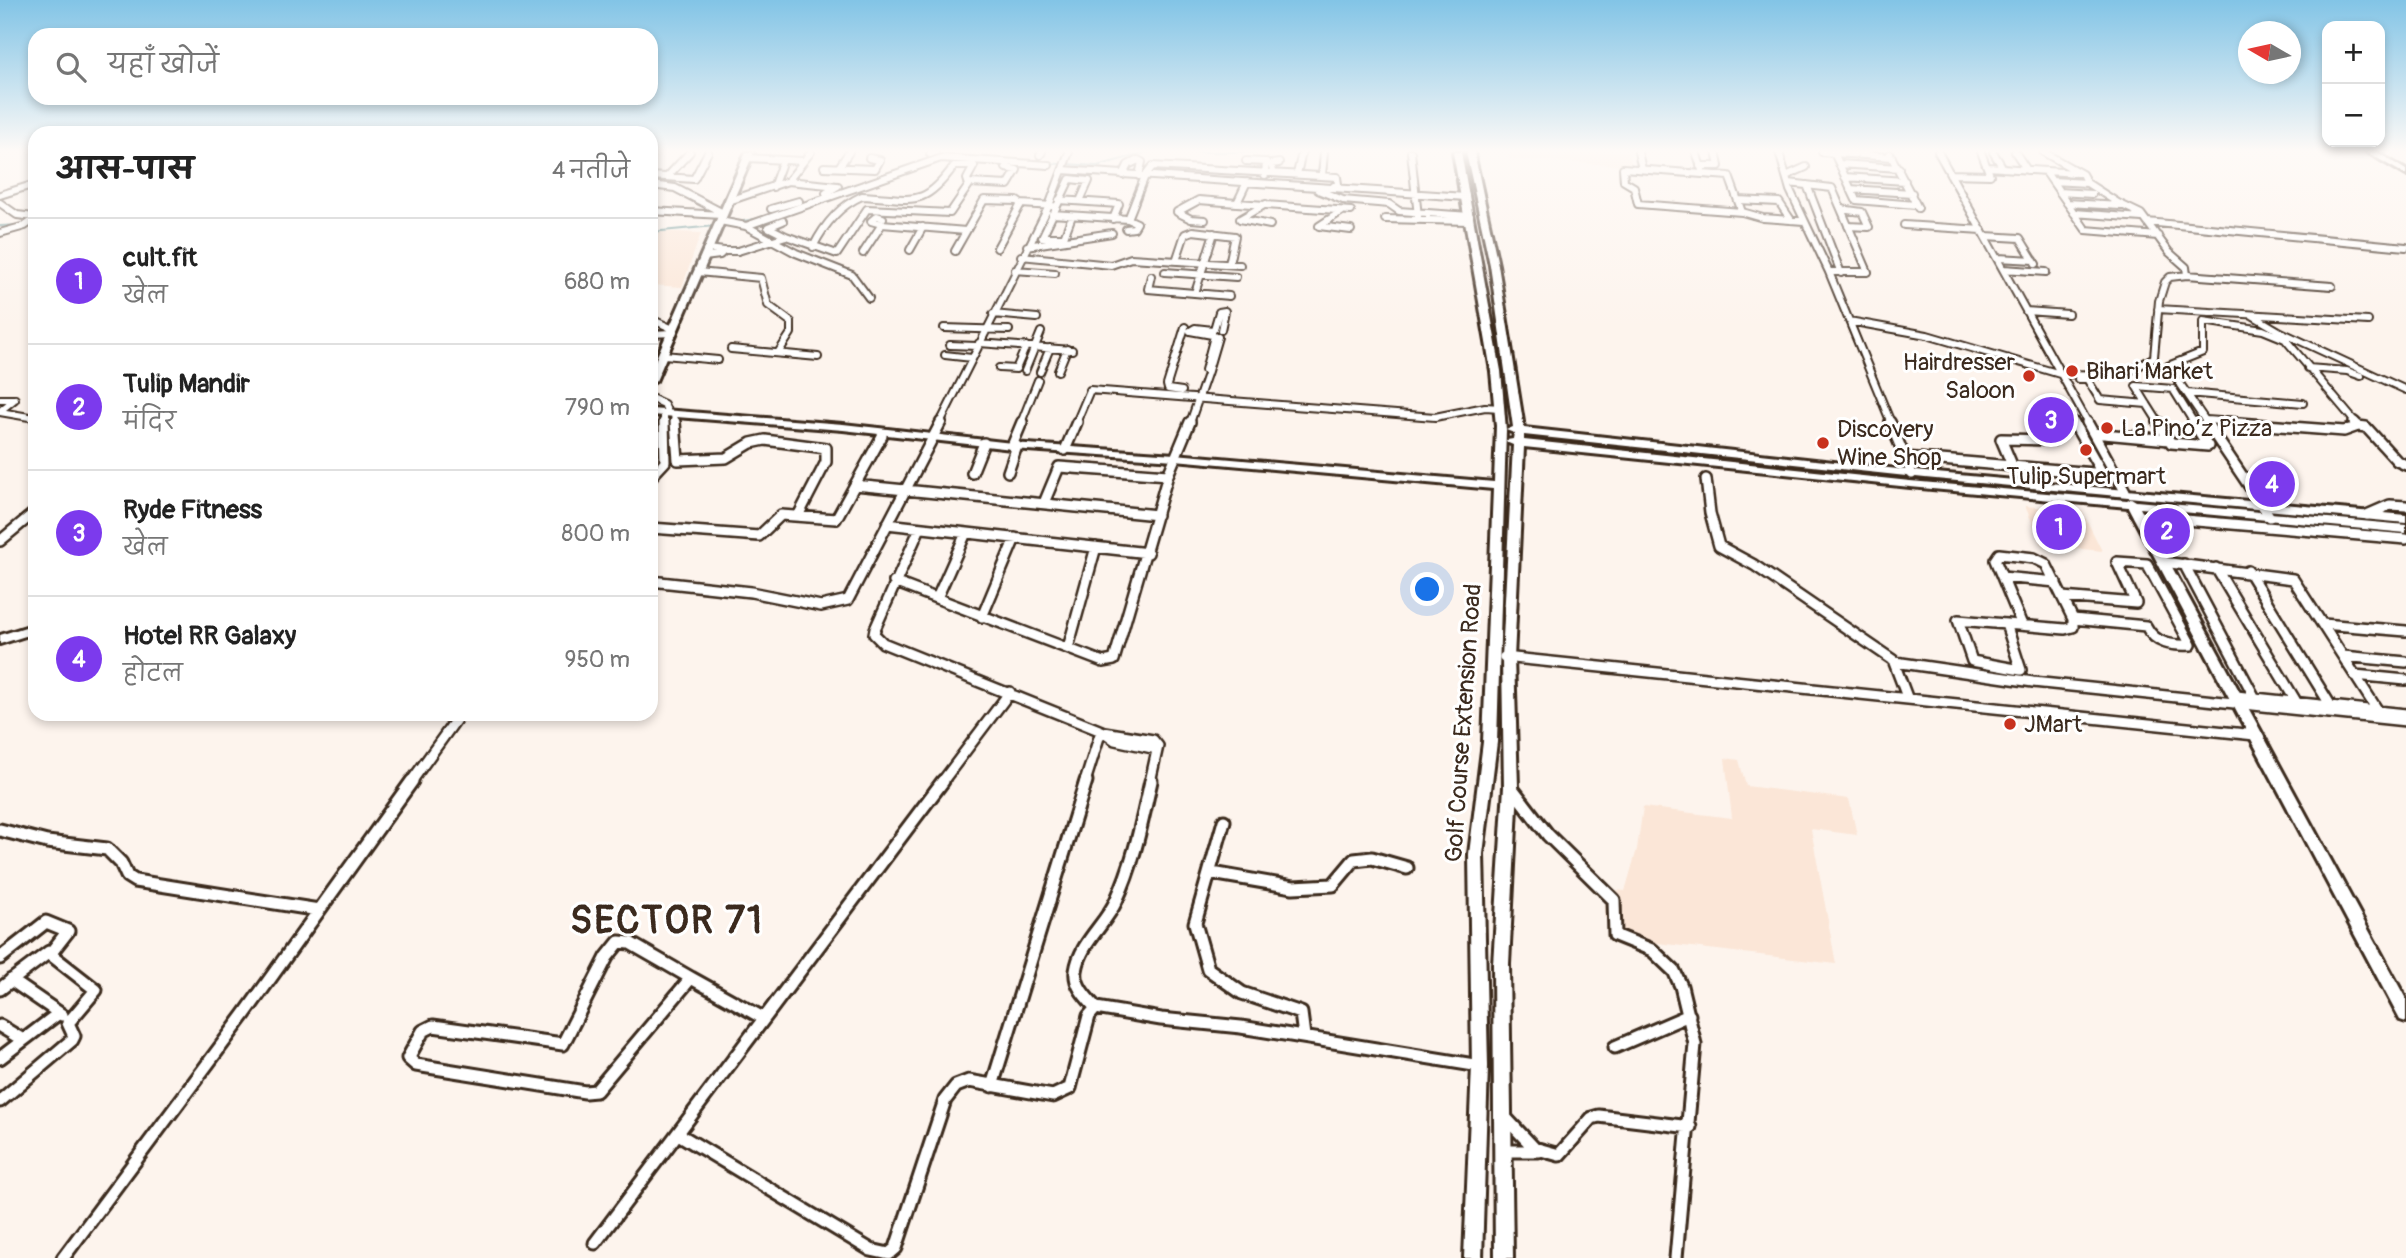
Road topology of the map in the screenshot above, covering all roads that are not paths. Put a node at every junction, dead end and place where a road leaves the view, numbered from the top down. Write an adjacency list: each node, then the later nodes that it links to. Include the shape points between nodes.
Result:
1 (6, 211): 41 (street)
2 (706, 211): 45 (street)
3 (725, 211): 45 (street)
4 (790, 211): 51 (street)
5 (839, 211): 68 (street)
6 (866, 211): 68 (street, via 838,253)
7 (902, 211): 8 (street)
8 (952, 211)
9 (978, 211): 56 (street)
10 (1017, 211): 70 (street)
11 (1051, 211): 67 (street)
12 (1053, 211): 33 (street)
13 (1116, 211): 38 (street)
14 (1131, 211): 39 (street)
15 (1179, 211): 42 (street, via 1191,219)
16 (1260, 211): 49 (street, via 1248,218)
17 (1347, 211): 58 (street, via 1320,224)
18 (1396, 211): 35 (street)
19 (1417, 211): 35 (street)
20 (1469, 211): 37 (street, Golf Course Extension Road)
21 (1482, 211): 144 (street)
22 (1725, 211): 31 (street)
23 (1785, 211): 43 (street)
24 (1800, 211): 47 (street)
25 (1817, 211): 88 (street)
26 (1842, 211): 52 (street)
27 (1853, 211): 52 (street, via 1862,212 1869,227)
28 (1971, 211): 62 (street)
29 (2131, 211): 44 (street)
30 (658, 212): 45 (street)
31 (1742, 212): 43 (street)
32 (2074, 213): 44 (street); 64 (street, via 2089,231)
33 (1052, 214): 34 (street); 34 (street, via 1042,237 1064,237)
34 (1072, 216): 38 (street)
35 (1418, 216): 37 (street)
36 (1922, 217): 53 (street)
37 (1470, 218): 40 (street); 141 (street, Golf Course Extension Road)
38 (1113, 219): 39 (street)
39 (1128, 219): 55 (street, via 1137,223)
40 (1385, 219)
41 (28, 220)
42 (1205, 220)
43 (1791, 220): 47 (street)
44 (2146, 220): 64 (street); 69 (street)
45 (720, 221): 51 (street); 73 (street)
46 (783, 221): 63 (street, via 768,228)
47 (1804, 221): 85 (street)
48 (28, 222): 59 (street)
49 (1270, 225)
50 (1904, 225): 53 (street)
51 (746, 226): 66 (street)
52 (1848, 226): 88 (street, via 1868,272)
53 (1926, 226): 62 (street)
54 (923, 227): 56 (street); 71 (street); 74 (street, via 882,221)
55 (1126, 229)
56 (966, 230): 72 (street)
57 (1078, 230): 65 (street)
58 (1351, 230)
59 (0, 233)
60 (1112, 233): 65 (street)
61 (1214, 233): 77 (street, via 1186,232); 78 (street); 79 (street, via 1235,236)
62 (1984, 233): 76 (street); 76 (street, via 2020,239 2035,262)
63 (786, 236): 66 (street); 68 (street)
64 (2158, 236): 90 (street, via 2186,267)
65 (1074, 239): 67 (street)
66 (774, 240): 73 (street, via 736,254); 96 (street, via 852,275)
67 (1027, 246): 75 (street)
68 (813, 247)
69 (2406, 247)
70 (997, 248)
71 (910, 250)
72 (955, 251)
73 (706, 253): 83 (street)
74 (863, 253)
75 (1021, 256): 77 (street, via 1111,265 1131,258); 81 (street)
76 (1998, 258): 82 (street)
77 (1176, 261): 78 (street)
78 (1204, 263): 79 (street); 89 (street)
79 (1229, 264): 80 (street)
80 (1240, 265)
81 (1015, 270): 87 (street); 99 (street)
82 (2004, 270): 86 (street); 98 (street)
83 (698, 272): 110 (street); 120 (street, via 761,278 768,305 787,314 792,325 790,337)
84 (1165, 272): 89 (street)
85 (1829, 272): 88 (street); 103 (street)
86 (2046, 272)
87 (1055, 273)
88 (1841, 273)
89 (1200, 275): 92 (street); 94 (street)
90 (2187, 275): 93 (street); 97 (street, via 2165,281)
91 (1151, 276): 94 (street, via 1148,289)
92 (1236, 277)
93 (2332, 286)
94 (1195, 293): 95 (street)
95 (1229, 296)
96 (869, 298)
97 (2158, 309): 101 (street); 132 (street, via 2158,338 2154,357 2148,362 2124,375)
98 (2026, 311): 100 (street); 132 (street)
99 (993, 314): 102 (street); 108 (street)
100 (2068, 314)
101 (2250, 314): 104 (street); 135 (street)
102 (1037, 318)
103 (1849, 321): 132 (street, via 1927,335); 159 (street)
104 (2368, 321)
105 (658, 323): 110 (street)
106 (1185, 327): 136 (street, via 1167,388)
107 (944, 328): 108 (street)
108 (987, 328): 109 (street); 114 (street)
109 (1009, 330)
110 (672, 331): 112 (street); 121 (street)
111 (1041, 332): 117 (street)
112 (658, 333)
113 (1215, 333): 136 (street)
114 (978, 344): 115 (street); 116 (street); 124 (street)
115 (950, 345)
116 (1026, 346): 117 (street); 127 (street, via 1016,369)
117 (1035, 347): 118 (street); 129 (street)
118 (1050, 348): 130 (street, via 1070,349); 131 (street)
119 (730, 349): 120 (street)
120 (778, 353): 123 (street)
121 (664, 355): 125 (street); 126 (street)
122 (945, 355): 124 (street)
123 (818, 357)
124 (972, 358): 153 (street)
125 (718, 360)
126 (658, 367)
127 (999, 368)
128 (2308, 368): 134 (street, via 2280,336 2207,320 2203,323 2203,352 2168,366); 135 (street, via 2351,372); 148 (street)
129 (1025, 371)
130 (1058, 371)
131 (1040, 372)
132 (2062, 376): 140 (street, via 2087,379 2100,400); 149 (street)
133 (1038, 380): 156 (street)
134 (2187, 393): 139 (street); 147 (street)
135 (2406, 393)
136 (1200, 395): 141 (street, via 1435,417 1485,407); 157 (street, via 1090,390); 158 (street)
137 (0, 398): 142 (street, via 16,401)
138 (658, 401): 145 (street)
139 (2303, 403)
140 (2147, 404): 154 (street); 154 (street, via 2136,386 2173,389 2208,446)
141 (1500, 409): 144 (street); 150 (street, Golf Course Extension Road)
142 (0, 411): 146 (street)
143 (658, 412): 145 (street)
144 (1517, 412): 152 (street)
145 (668, 413): 153 (street); 163 (street, via 666,459); 183 (street, via 678,460 722,459 765,440 826,448 825,462)
146 (28, 417)
147 (2206, 421): 148 (street, via 2344,431); 179 (street)
148 (2358, 426): 161 (street, via 2366,427)
149 (2093, 433): 154 (street); 169 (street)
150 (1500, 435): 152 (street); 173 (street, Golf Course Extension Road)
151 (882, 436): 171 (street)
152 (1519, 437): 167 (street); 175 (street, via 1910,484); 221 (street)
153 (935, 438): 155 (street); 174 (street)
154 (2169, 440)
155 (984, 443): 156 (street); 165 (street)
156 (1014, 446): 157 (street); 164 (street)
157 (1065, 450): 158 (street)
158 (1175, 457): 168 (street); 173 (street)
159 (1905, 457): 160 (street); 167 (street)
160 (2012, 465): 162 (street); 166 (street, via 2001,439 2053,440 2039,413 2047,411 2070,416)
161 (2406, 465)
162 (2044, 468): 166 (street); 172 (street)
163 (658, 469)
164 (1008, 472)
165 (971, 473)
166 (2102, 473): 169 (street)
167 (1912, 474): 172 (street)
168 (1168, 475): 178 (street, via 1059,467); 181 (street)
169 (2116, 475): 176 (street)
170 (1706, 479): 222 (street, via 1719,546)
171 (855, 485): 174 (street); 183 (street, via 836,519)
172 (2052, 485): 175 (street)
173 (1497, 486): 219 (street, Golf Course Extension Road)
174 (908, 491): 178 (street); 188 (street)
175 (2109, 495): 176 (street)
176 (2128, 496): 177 (street); 184 (street)
177 (2144, 499): 179 (street); 185 (street)
178 (1044, 503): 181 (street)
179 (2263, 505): 182 (street); 185 (street)
180 (2406, 506): 182 (street, via 2390,505)
181 (1157, 515): 197 (street)
182 (2367, 515): 187 (street)
183 (798, 516): 190 (street, via 781,514 759,536)
184 (2138, 516): 194 (street); 198 (street)
185 (2270, 517): 191 (street)
186 (28, 518): 195 (street)
187 (2406, 519)
188 (887, 524): 189 (street); 203 (street, via 848,600 841,604 821,606 751,592)
189 (920, 528): 192 (street); 204 (street)
190 (658, 529)
191 (2406, 529)
192 (966, 533): 193 (street); 209 (street)
193 (1015, 538): 196 (street); 210 (street)
194 (2406, 539)
195 (0, 541)
196 (1096, 547): 197 (street); 218 (street)
197 (1148, 553): 218 (street, via 1114,660 1103,662)
198 (2163, 562): 199 (street); 207 (street)
199 (2184, 564): 200 (street); 228 (street)
200 (2216, 568): 201 (street); 230 (street)
201 (2248, 571): 213 (street, via 2293,579); 231 (street)
202 (2002, 577): 205 (street); 205 (street, via 1995,560 1999,554 2041,560); 214 (street)
203 (658, 582)
204 (894, 582): 209 (street); 226 (street, via 874,634 883,643)
205 (2056, 582): 208 (street)
206 (2162, 589): 207 (street); 208 (street, via 2147,564 2118,561 2136,603); 211 (street, via 2191,645 2159,642 2150,637 2146,626)
207 (2179, 591): 229 (street)
208 (2062, 597): 211 (street)
209 (937, 598): 210 (street)
210 (982, 617): 218 (street)
211 (2073, 619): 214 (street, via 2073,627 2066,631)
212 (2006, 623): 212 (street, via 2021,670 1976,664 1958,620); 214 (street)
213 (2323, 624): 216 (street); 220 (street)
214 (2022, 625)
215 (28, 630): 217 (street)
216 (2406, 631)
217 (0, 640)
218 (1068, 648)
219 (1492, 656): 221 (street); 246 (street, Golf Course Extension Road, via 1490,742 1476,854)
220 (2343, 656): 223 (street); 224 (street)
221 (1508, 658): 227 (street); 238 (street)
222 (1895, 662): 227 (street); 229 (street, via 2034,682)
223 (2406, 662)
224 (2355, 675): 225 (street); 232 (street)
225 (2406, 681)
226 (1010, 692): 236 (street); 255 (street)
227 (1907, 697): 237 (street)
228 (2255, 698): 229 (street); 230 (street)
229 (2238, 700): 235 (street); 237 (street)
230 (2297, 703): 231 (street)
231 (2331, 706): 232 (street)
232 (2378, 711): 233 (street)
233 (2406, 714)
234 (455, 721): 243 (street)
235 (2406, 721)
236 (1103, 731): 251 (street, via 1115,740 1157,749 1121,889 1087,943 1076,973 1079,986); 262 (street)
237 (2255, 735): 253 (street)
238 (1511, 787): 248 (street); 252 (street, via 1548,835 1614,900 1615,935 1652,950 1674,971)
239 (1224, 821): 242 (street)
240 (0, 830): 243 (street, via 52,843 99,845 115,852 127,876 135,881)
241 (1407, 867): 242 (street, via 1372,858 1354,860 1325,888 1268,884)
242 (1212, 873): 257 (street, via 1195,928 1208,969 1242,993 1298,1011 1305,1022)
243 (319, 910): 271 (street)
244 (49, 952): 245 (street, via 68,931 49,922); 249 (street); 254 (street, via 96,990)
245 (0, 958)
246 (1479, 976): 248 (street); 261 (street, Golf Course Extension Road)
247 (691, 978): 247 (street, via 630,943 619,942 563,1044 433,1027 423,1031 408,1058 416,1065 596,1091); 255 (street)
248 (1501, 978): 265 (street)
249 (11, 980): 250 (street); 254 (street)
250 (0, 989)
251 (1096, 1008): 257 (street); 262 (street, via 1089,1016 1070,1088 1053,1096)
252 (1689, 1015): 259 (street); 266 (street, via 1695,1044)
253 (2406, 1015)
254 (65, 1016): 258 (street); 264 (street, via 72,1040)
255 (763, 1018): 267 (street)
256 (0, 1026): 258 (street)
257 (1304, 1037): 261 (street)
258 (23, 1040): 260 (street)
259 (1615, 1047)
260 (0, 1058)
261 (1480, 1066): 263 (street, Golf Course Extension Road)
262 (992, 1086): 267 (street, via 962,1081 945,1100 896,1248 889,1254 872,1250)
263 (1479, 1095): 265 (main road); 272 (street, Golf Course Extension Road)
264 (0, 1101)
265 (1503, 1107): 268 (street); 269 (street, via 1527,1142)
266 (1689, 1128): 269 (street, via 1599,1116 1585,1124 1559,1155); 274 (street)
267 (680, 1135): 270 (street)
268 (1503, 1151): 269 (street); 273 (street)
269 (1539, 1151)
270 (596, 1243)
271 (63, 1258)
272 (1473, 1258)
273 (1504, 1258)
274 (1676, 1258)

